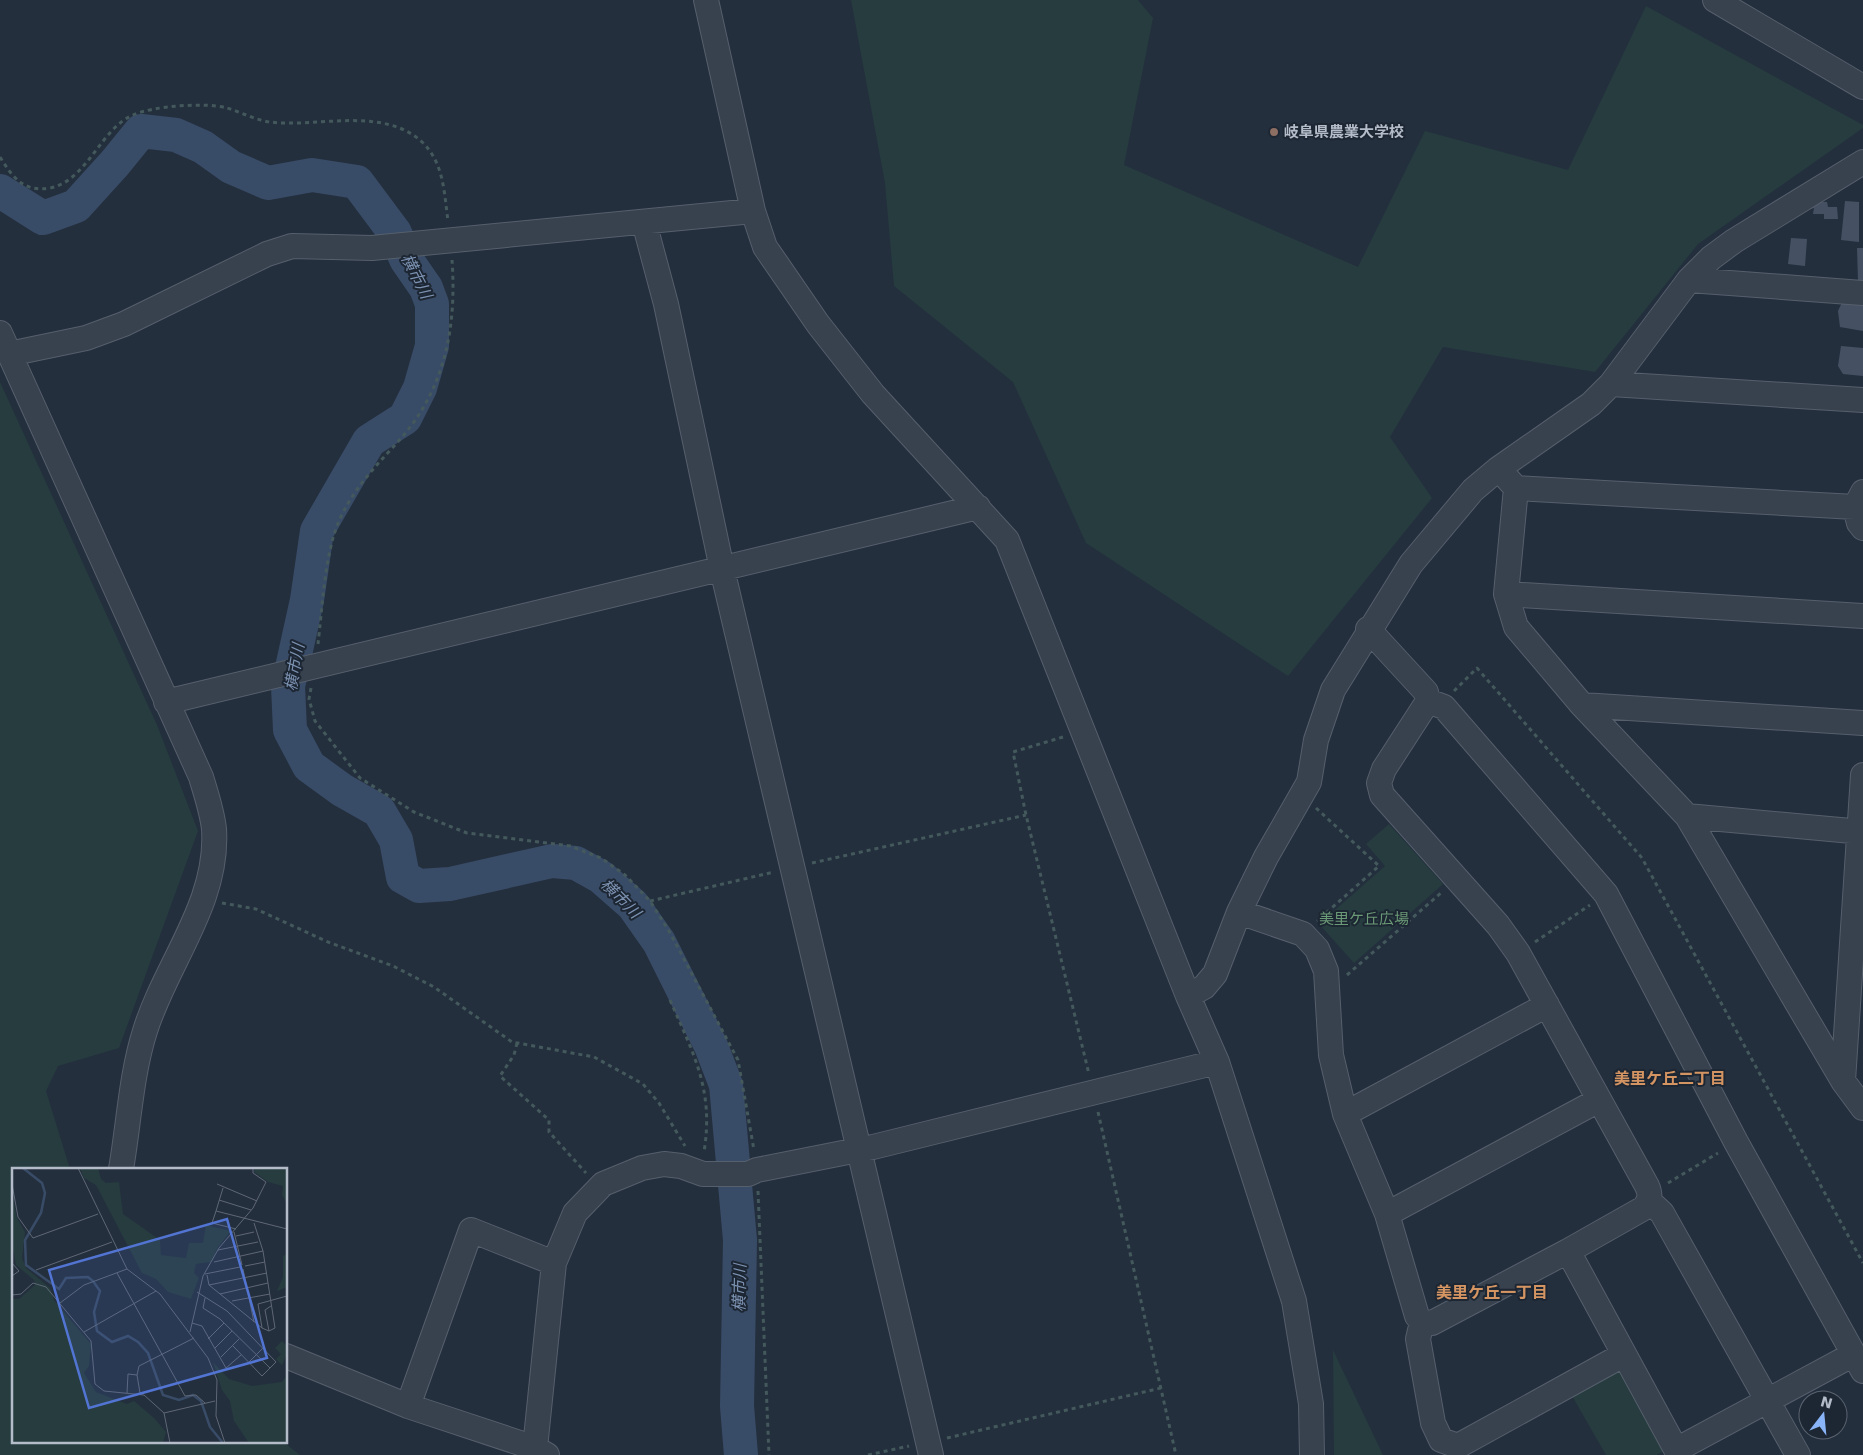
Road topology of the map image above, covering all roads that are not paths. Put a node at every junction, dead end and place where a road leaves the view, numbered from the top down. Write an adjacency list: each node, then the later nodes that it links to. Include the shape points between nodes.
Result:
1 (706, 0): 5 (street)
2 (1715, 0): 3 (street)
3 (1863, 87)
4 (1863, 162): 7 (street, via 1734,241)
5 (753, 212): 6 (street); 14 (street, via 765,247 818,324 873,394)
6 (644, 222): 9 (street, via 372,248 292,246 267,254 86,338); 16 (street, via 666,304)
7 (1689, 280): 8 (street); 10 (street)
8 (1863, 293)
9 (5, 343): 20 (street)
10 (1611, 384): 11 (street); 12 (street, via 1590,404)
11 (1863, 400)
12 (1498, 469): 13 (street); 19 (street, via 1473,490 1411,564)
13 (1516, 488): 15 (street); 17 (street)
14 (978, 507): 16 (street); 28 (street, via 1007,540)
15 (1860, 509)
16 (722, 569): 20 (street); 35 (street)
17 (1506, 594): 18 (street); 22 (street, via 1516,627)
18 (1863, 616)
19 (1368, 629): 21 (street); 27 (street, via 1333,690 1316,740 1309,782)
20 (166, 702): 36 (street, via 210,804 214,829 213,860 205,897 157,998 145,1032)
21 (1436, 704): 29 (street, via 1384,769 1379,783 1382,795 1498,925); 44 (street, via 1606,894 1736,1142)
22 (1582, 705): 23 (street); 25 (street)
23 (1863, 723)
24 (1863, 775): 26 (street)
25 (1687, 816): 26 (street); 31 (street)
26 (1861, 832): 31 (street)
27 (1239, 912): 28 (street, via 1215,974 1204,987); 34 (street, via 1303,934 1317,949 1326,971 1331,1055)
28 (1188, 996): 30 (street)
29 (1547, 1005): 32 (street); 34 (street)
30 (1217, 1062): 35 (street); 50 (street, via 1294,1301 1311,1404)
31 (1843, 1081): 33 (street)
32 (1599, 1100): 37 (street); 38 (street)
33 (1863, 1108)
34 (1345, 1114): 38 (street)
35 (858, 1150): 40 (street, via 748,1174 700,1171 664,1164 642,1168 603,1184 575,1213); 47 (street)
36 (121, 1168)
37 (1650, 1197): 39 (street, via 1644,1208); 45 (street)
38 (1387, 1214): 41 (street, via 1417,1316)
39 (1568, 1251): 41 (street, via 1432,1323); 42 (street)
40 (554, 1262): 46 (street, via 471,1230); 48 (street)
41 (1422, 1322): 42 (street, via 1418,1339 1433,1423 1441,1440 1458,1446)
42 (1623, 1355): 49 (street)
43 (288, 1357): 46 (street)
44 (1859, 1362): 45 (street)
45 (1767, 1401): 49 (street); 51 (street)
46 (408, 1406): 48 (street)
47 (930, 1449)
48 (541, 1452)
49 (1677, 1452)
50 (1312, 1455)
51 (1798, 1455)

